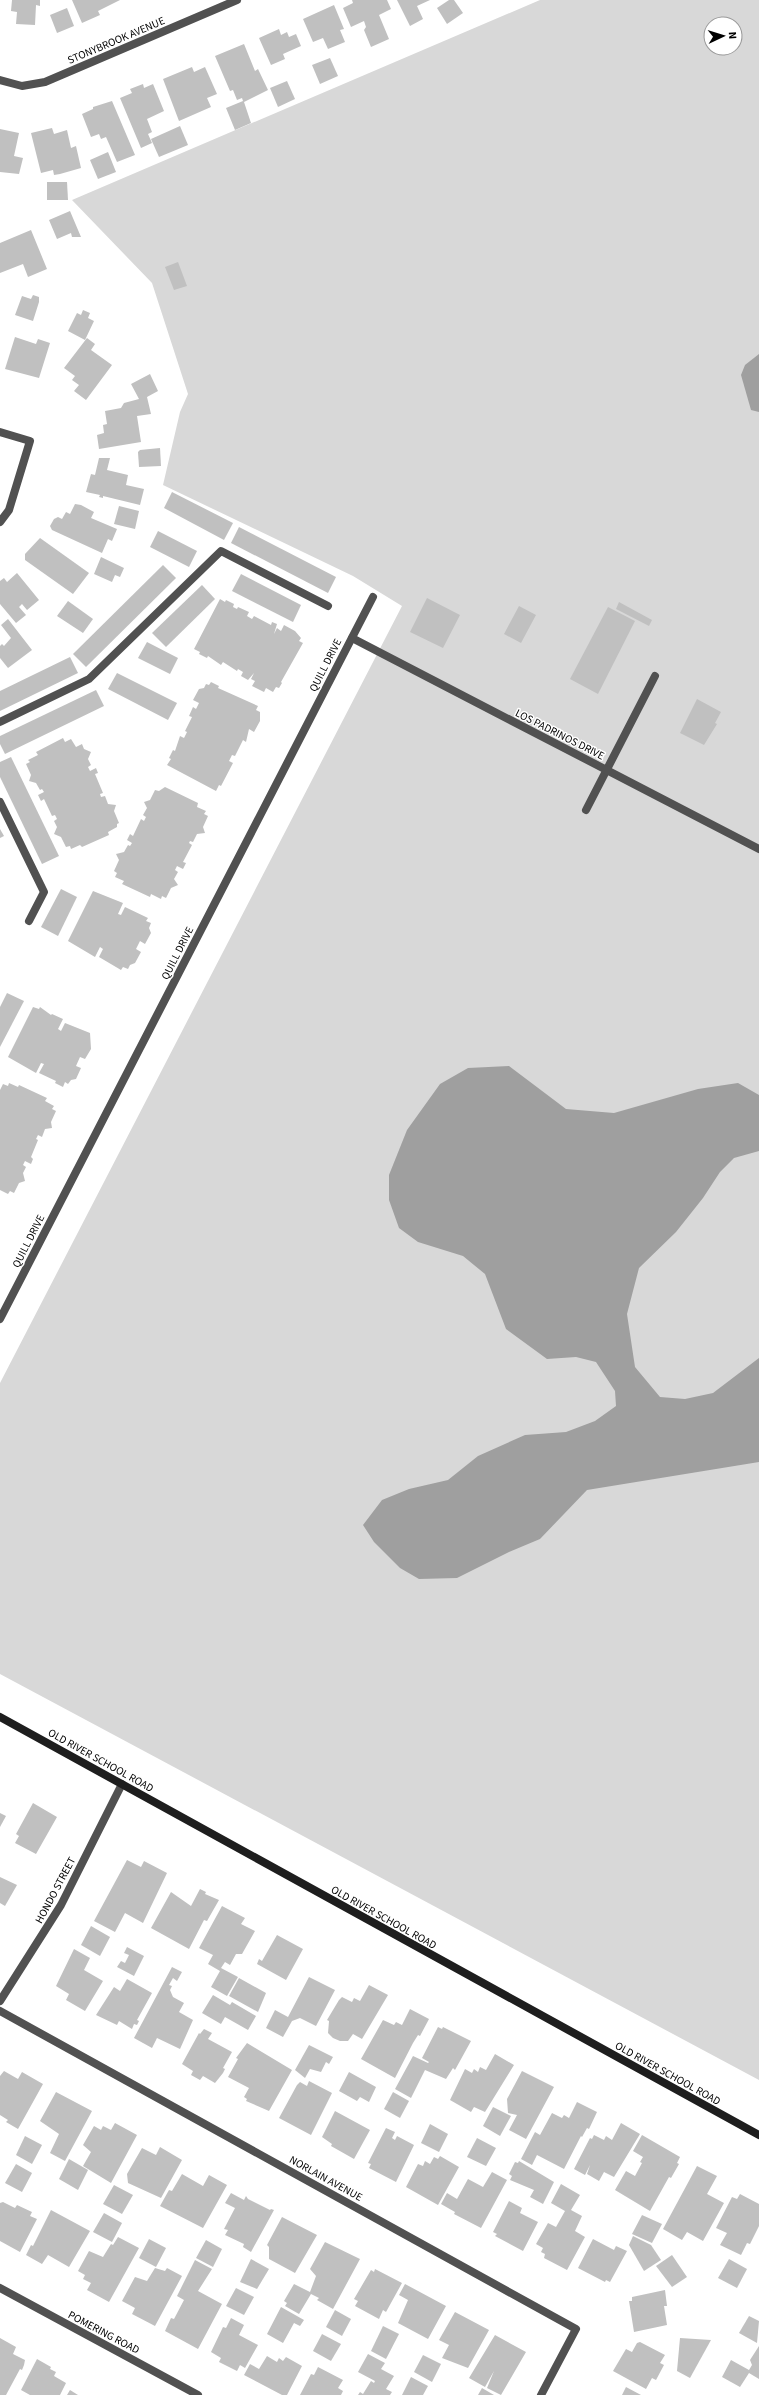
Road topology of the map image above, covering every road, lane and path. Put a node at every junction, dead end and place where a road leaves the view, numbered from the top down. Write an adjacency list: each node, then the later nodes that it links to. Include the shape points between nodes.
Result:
1 (237, 0): 2 (street, STONYBROOK AVENUE, via 45,82 22,86)
2 (0, 81)
3 (0, 432): 4 (street, via 30,441 9,510)
4 (0, 522)
5 (373, 597): 7 (street, QUILL DRIVE)
6 (328, 606): 9 (street, via 221,551 89,679)
7 (352, 638): 10 (street, LOS PADRINOS DRIVE); 15 (street, QUILL DRIVE)
8 (655, 676): 10 (street)
9 (0, 722)
10 (606, 770): 12 (street); 13 (street, LOS PADRINOS DRIVE)
11 (0, 802): 14 (street, via 44,892)
12 (586, 810)
13 (759, 849)
14 (29, 921)
15 (0, 1319)
16 (0, 1717): 17 (main road, OLD RIVER SCHOOL ROAD)
17 (122, 1784): 18 (street, HONDO STREET, via 61,1905); 20 (main road, OLD RIVER SCHOOL ROAD)
18 (0, 2001)
19 (0, 2011): 23 (street, NORLAIN AVENUE, via 576,2329)
20 (759, 2135)
21 (0, 2288): 22 (street, POMERING ROAD)
22 (198, 2395)
23 (542, 2395)

